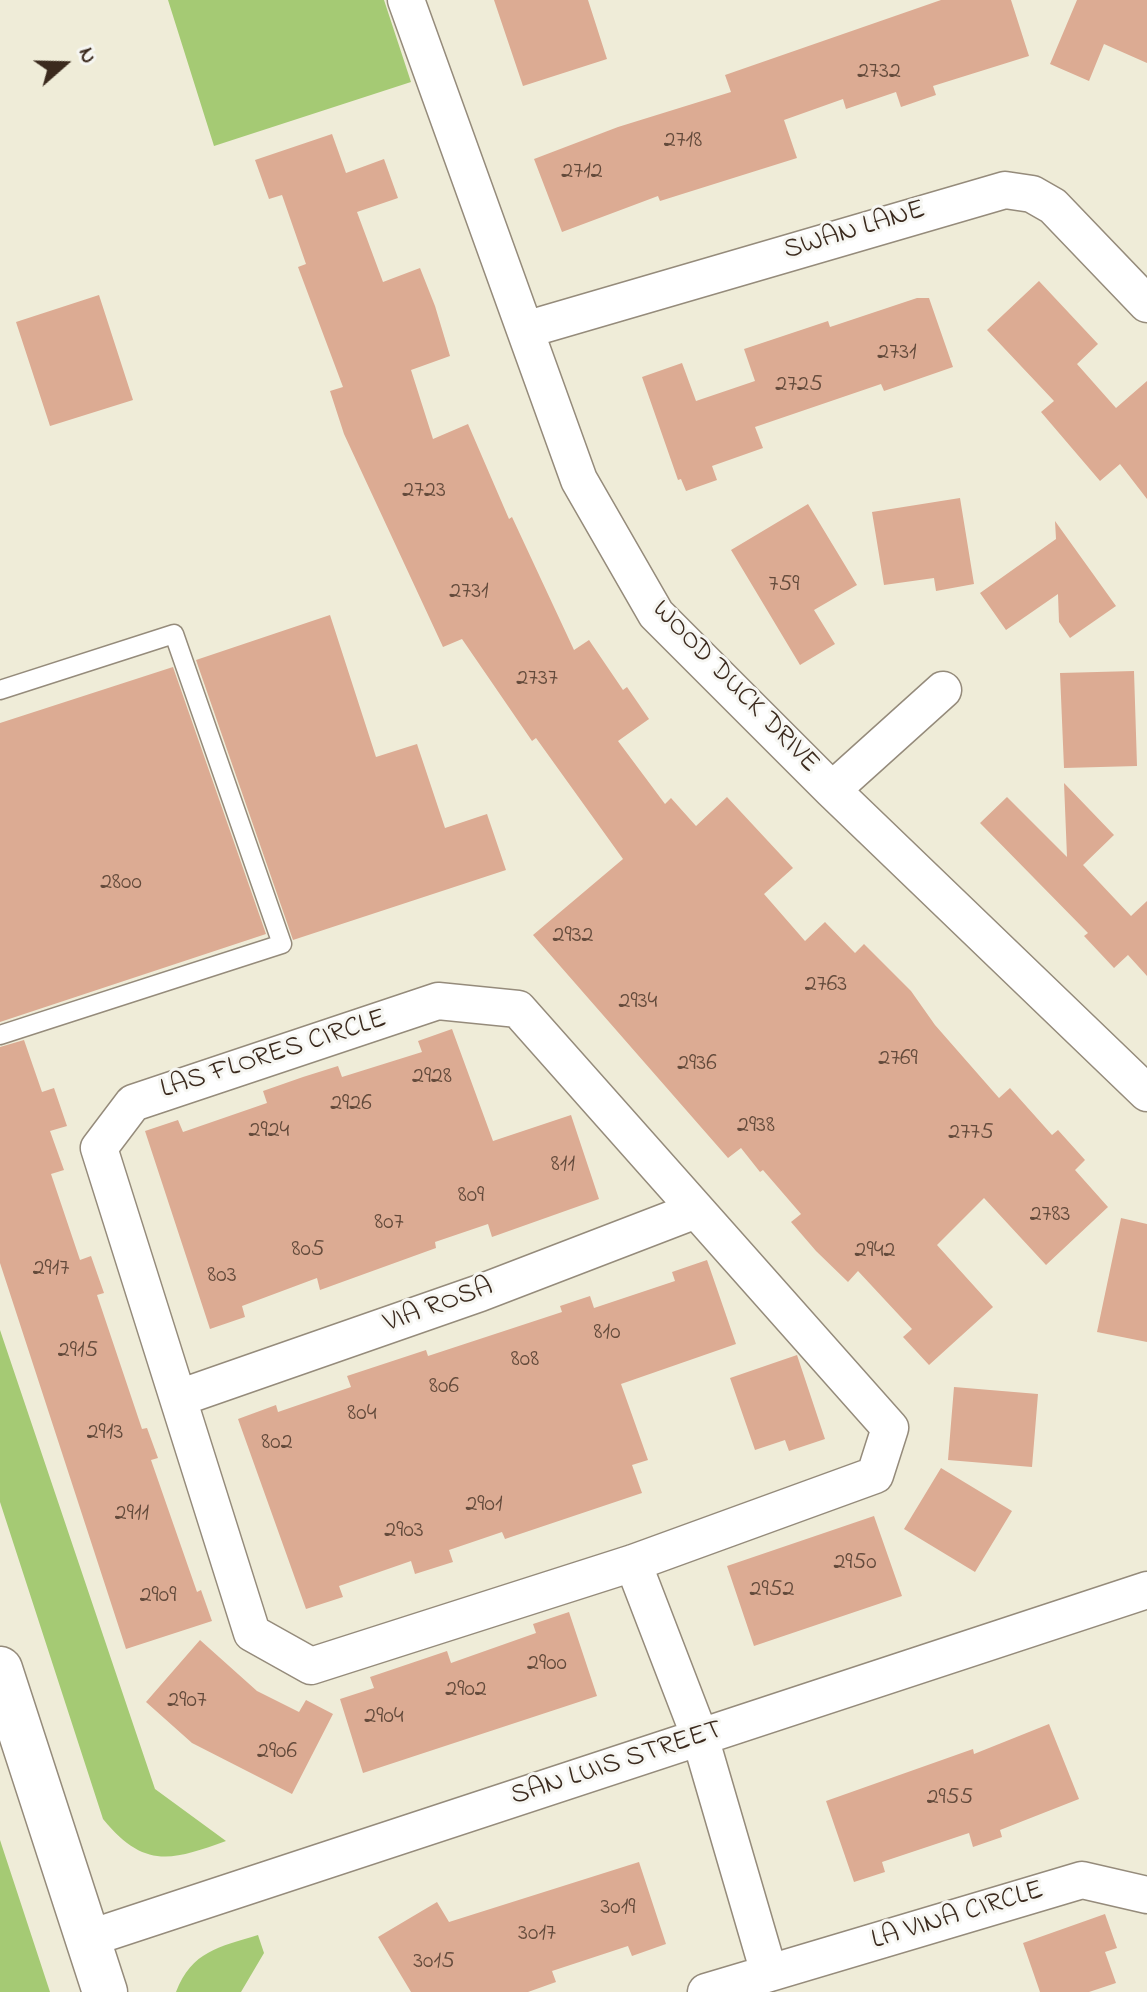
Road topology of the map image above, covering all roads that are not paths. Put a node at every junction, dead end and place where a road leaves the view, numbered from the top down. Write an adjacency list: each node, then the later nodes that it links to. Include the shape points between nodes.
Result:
1 (406, 0): 3 (street, WOOD DUCK DRIVE)
2 (1147, 304): 3 (street, SWAN LANE, via 1053,206 1032,194 1005,190)
3 (525, 330): 6 (street, WOOD DUCK DRIVE, via 579,480 656,614)
4 (0, 690): 7 (lane, via 174,634 282,944)
5 (943, 690): 6 (street)
6 (832, 790): 8 (street, WOOD DUCK DRIVE)
7 (0, 1035)
8 (1147, 1093)
9 (696, 1210): 10 (street, VIA ROSA, via 480,1293); 10 (street, LAS FLORES CIRCLE, via 518,1009 438,1001 133,1103 99,1148); 11 (street, LAS FLORES CIRCLE, via 890,1428 875,1475)
10 (179, 1398): 11 (street, LAS FLORES CIRCLE, via 252,1633 311,1666)
11 (633, 1563): 14 (street)
12 (1147, 1590): 14 (street, SAN LUIS STREET)
13 (0, 1669): 16 (highway)
14 (700, 1737): 16 (street, SAN LUIS STREET); 17 (street)
15 (1147, 1895): 17 (street, LA VINA CIRCLE, via 1082,1880)
16 (87, 1939): 18 (highway)
17 (769, 1973): 19 (street, LA VINA CIRCLE)
18 (105, 1992)
19 (706, 1992)

